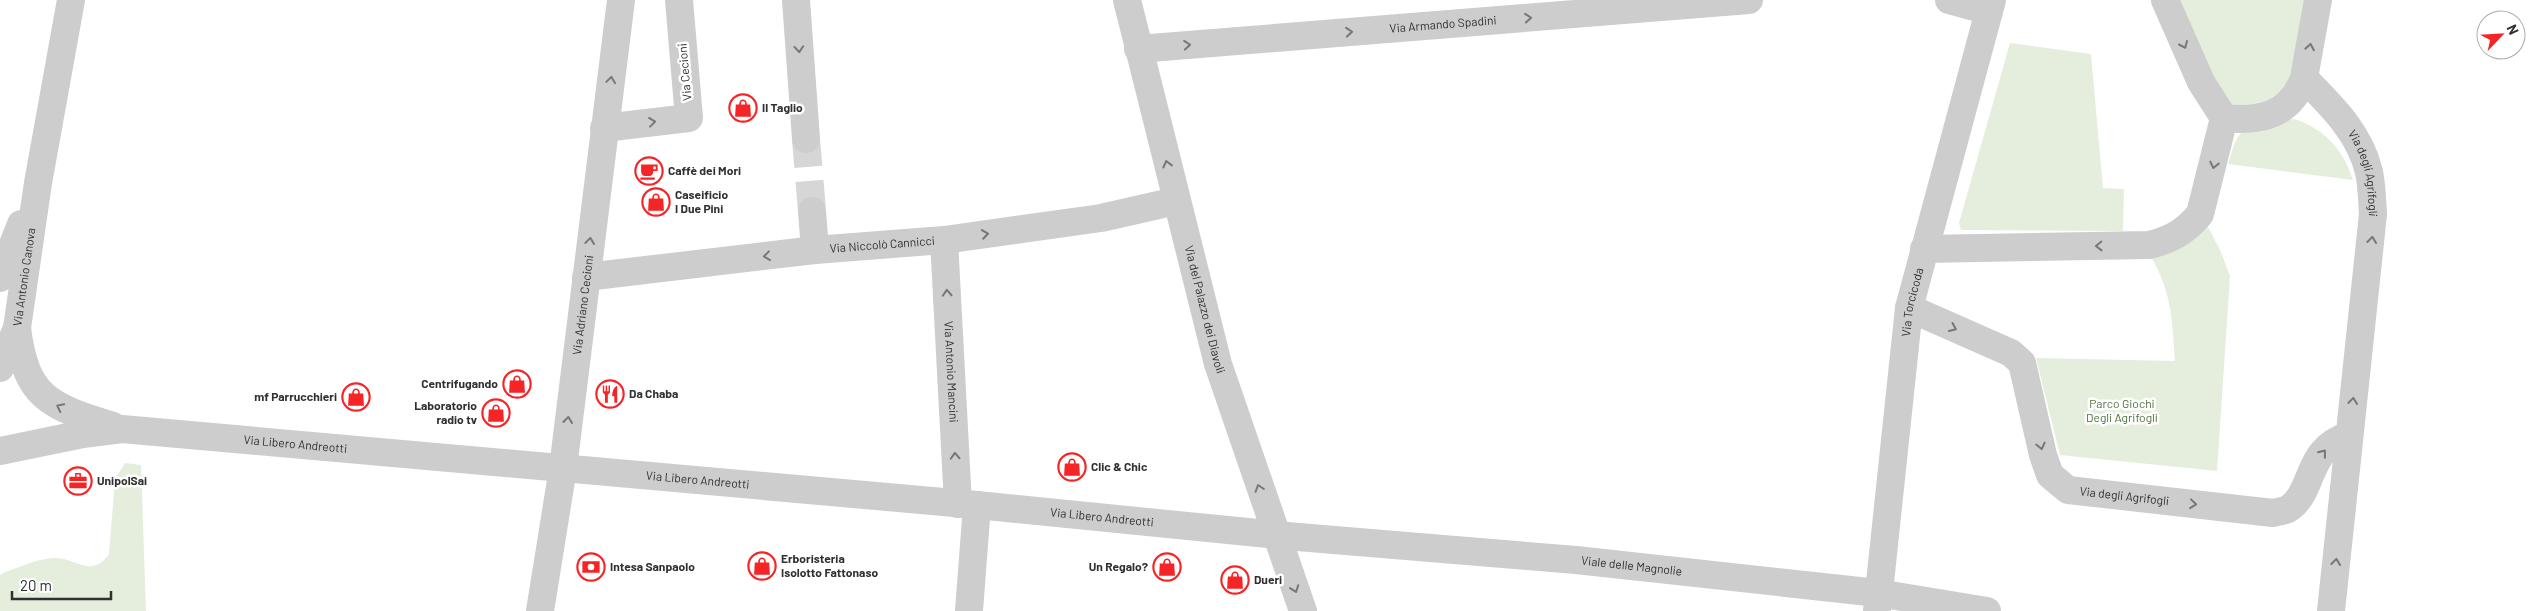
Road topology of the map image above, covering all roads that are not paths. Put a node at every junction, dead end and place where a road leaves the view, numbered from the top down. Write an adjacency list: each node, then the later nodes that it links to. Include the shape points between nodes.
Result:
1 (70, 0): 16 (street, Via Antonio Canova)
2 (621, 0): 14 (street, Via Adriano Cecioni, one-way to 2)
3 (679, 0): 14 (street, Via Cecioni, one-way to 3, via 689,118)
4 (796, 0): 15 (street, one-way to 15)
5 (1127, 0): 11 (street, Via del Palazzo dei Diavoli)
6 (1749, 0): 11 (street, Via Armando Spadini, one-way to 6)
7 (1949, 0): 10 (street)
8 (2165, 0): 13 (street, one-way to 13, via 2201,82)
9 (2318, 0): 12 (street, one-way to 9)
10 (1990, 5): 20 (street, Via Torcicoda)
11 (1138, 49): 17 (street, Via del Palazzo dei Diavoli, one-way to 11)
12 (2304, 78): 13 (street, via 2289,104 2277,113 2239,120); 28 (street, Via degli Agrifogli, one-way to 12, via 2373,232 2369,174 2363,153 2342,119)
13 (2224, 118): 20 (street, one-way to 20, via 2200,214 2190,226 2164,242 2149,245)
14 (604, 128): 23 (street, Via Adriano Cecioni, one-way to 14)
15 (806, 139)
16 (38, 183): 22 (street, Via Antonio Canova); 25 (street, Via Antonio Canova)
17 (1176, 201): 19 (street, Via Niccolò Cannicci, one-way to 17, via 1101,218); 32 (street, Via del Palazzo dei Diavoli, one-way to 17, via 1218,364)
18 (812, 211): 21 (street)
19 (944, 240): 21 (street, Via Niccolò Cannicci); 31 (street, Via Antonio Mancini, one-way to 19)
20 (1924, 249): 24 (street, Via Torcicoda)
21 (815, 250): 23 (street, Via Niccolò Cannicci, one-way to 23)
22 (0, 278)
23 (586, 278): 30 (street, Via Adriano Cecioni, one-way to 23)
24 (1909, 308): 28 (street, Via degli Agrifogli, one-way to 28, via 2011,353 2022,363 2050,475 2068,490 2273,513 2288,509 2297,499 2321,453 2338,439); 33 (street, Via Torcicoda)
25 (17, 328): 26 (street, Via Antonio Canova); 27 (street, Via Libero Andreotti, one-way to 25, via 60,409 49,402 25,367)
26 (0, 368)
27 (122, 429): 29 (street, Via Libero Andreotti); 30 (street, Via Libero Andreotti)
28 (2348, 436): 38 (street, Via degli Agrifogli, one-way to 28)
29 (0, 451)
30 (562, 468): 31 (street, Via Libero Andreotti); 34 (street, Via Adriano Cecioni)
31 (968, 505): 32 (street, Via Libero Andreotti); 35 (street, Via Antonio Mancini)
32 (1275, 534): 33 (street, Viale delle Magnolie, via 1576,560); 36 (street, Via del Palazzo dei Diavoli, one-way to 36)
33 (1877, 602): 37 (street, Viale delle Magnolie)
34 (540, 611)
35 (969, 611)
36 (1303, 611)
37 (1987, 611)
38 (2331, 611)

